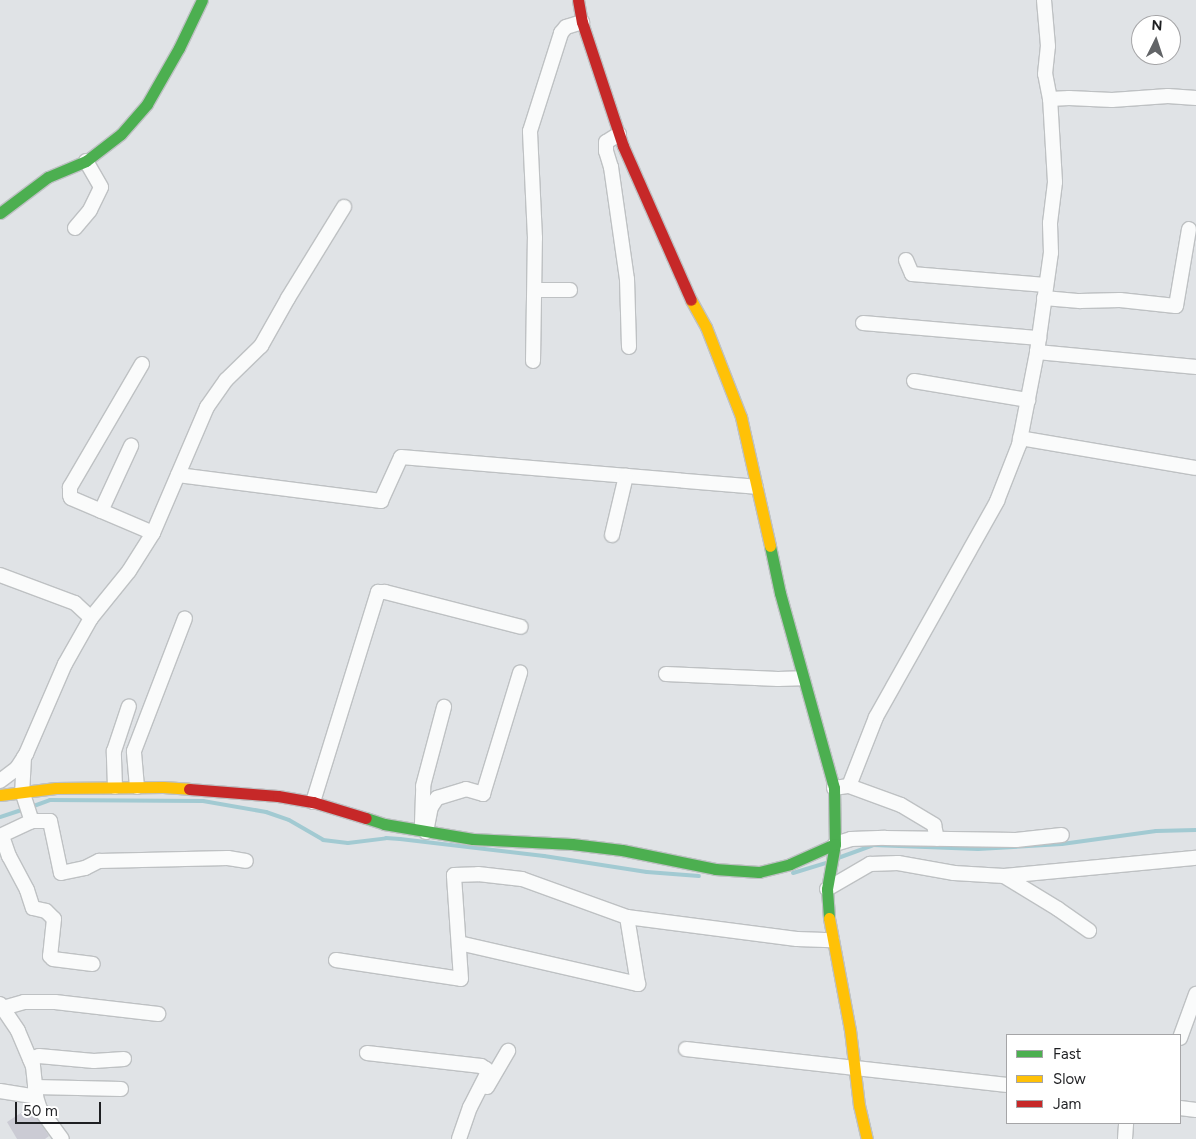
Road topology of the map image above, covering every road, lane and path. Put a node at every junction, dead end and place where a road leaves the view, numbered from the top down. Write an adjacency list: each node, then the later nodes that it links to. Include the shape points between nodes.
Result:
1 (202, 0): 8 (main road, via 147,104 121,134)
2 (578, 0): 4 (main road)
3 (1044, 0): 6 (street, via 1048,46 1045,74)
4 (582, 22): 7 (main road); 14 (street, via 566,27 561,33 530,130)
5 (1196, 98): 6 (street)
6 (1050, 99): 16 (street, via 1055,182)
7 (619, 134): 19 (street, via 606,142 606,151 627,279); 31 (main road, via 734,395)
8 (86, 161): 10 (main road, via 48,177); 11 (street, via 101,187 90,210)
9 (344, 207): 29 (street, via 261,346 226,380 207,407)
10 (0, 213)
11 (75, 228)
12 (1189, 229): 16 (street, via 1176,306 1120,300 1080,301)
13 (906, 260): 16 (street, via 912,274)
14 (535, 290): 15 (street); 21 (street)
15 (570, 290)
16 (1045, 291): 18 (street)
17 (863, 323): 18 (street)
18 (1039, 338): 20 (street)
19 (628, 347)
20 (1037, 352): 23 (street); 25 (street)
21 (533, 361)
22 (142, 364): 32 (street, via 70,487 71,498)
23 (1196, 367)
24 (914, 381): 25 (street)
25 (1028, 400): 26 (street)
26 (1020, 438): 28 (street); 46 (street, via 1003,488 876,717)
27 (131, 446): 32 (street)
28 (1195, 468)
29 (178, 475): 30 (street, via 381,501 400,457); 33 (street)
30 (626, 476): 31 (street); 34 (street)
31 (756, 487): 41 (main road)
32 (101, 511): 33 (street)
33 (153, 533): 36 (street, via 129,571)
34 (612, 535)
35 (0, 575): 36 (street, via 75,603)
36 (91, 618): 44 (street, via 65,664)
37 (185, 618): 48 (street, via 134,751)
38 (521, 627): 52 (street, via 378,592)
39 (520, 673): 54 (street, via 483,794 466,789 437,798)
40 (666, 674): 41 (street)
41 (802, 678): 49 (main road)
42 (130, 706): 47 (street, via 114,751)
43 (444, 707): 54 (street, via 423,786)
44 (24, 757): 45 (street, via 17,768); 51 (street)
45 (0, 781)
46 (849, 786): 49 (street); 57 (street, via 901,805 934,825)
47 (115, 787): 48 (main road); 51 (main road, via 56,788)
48 (137, 787): 52 (main road, via 278,796)
49 (834, 788): 58 (main road)
50 (0, 795): 51 (main road)
51 (23, 796): 53 (street)
52 (313, 802): 54 (main road, via 384,824)
53 (31, 819): 56 (street); 60 (street, via 50,821 62,873 86,868 99,861)
54 (424, 832): 58 (main road, via 473,839 572,844 715,869 759,872 790,864)
55 (1062, 835): 57 (street, via 1016,840)
56 (1, 836): 68 (street, via 33,908 46,911 54,919 50,956)
57 (937, 839): 58 (street, via 851,839)
58 (835, 844): 62 (main road)
59 (1196, 858): 61 (street)
60 (246, 860)
61 (1004, 876): 62 (street, via 898,863 870,864); 64 (street, via 1058,908)
62 (827, 889): 65 (main road)
63 (627, 917): 65 (street, via 797,939); 66 (street, via 522,879 478,874 454,876); 66 (street, via 638,984)
64 (1089, 932)
65 (832, 940): 78 (main road)
66 (459, 943): 67 (street, via 461,979)
67 (336, 960)
68 (93, 964)
69 (1196, 994): 72 (street)
70 (1, 1006): 71 (street, via 55,1002); 76 (street)
71 (158, 1014)
72 (1181, 1035)
73 (686, 1049): 78 (street)
74 (508, 1051): 88 (street, via 488,1085)
75 (367, 1053): 87 (street, via 486,1069)
76 (30, 1059): 77 (street, via 39,1056); 82 (street)
77 (124, 1060)
78 (854, 1066): 79 (street); 89 (main road)
79 (1006, 1084)
80 (121, 1089): 82 (street)
81 (0, 1091): 82 (street)
82 (36, 1092): 86 (street, via 40,1109)
83 (1181, 1108): 84 (street)
84 (1196, 1110)
85 (1126, 1124): 90 (street)
86 (62, 1139)
87 (460, 1139)
88 (467, 1139)
89 (867, 1139)
90 (1125, 1139)

